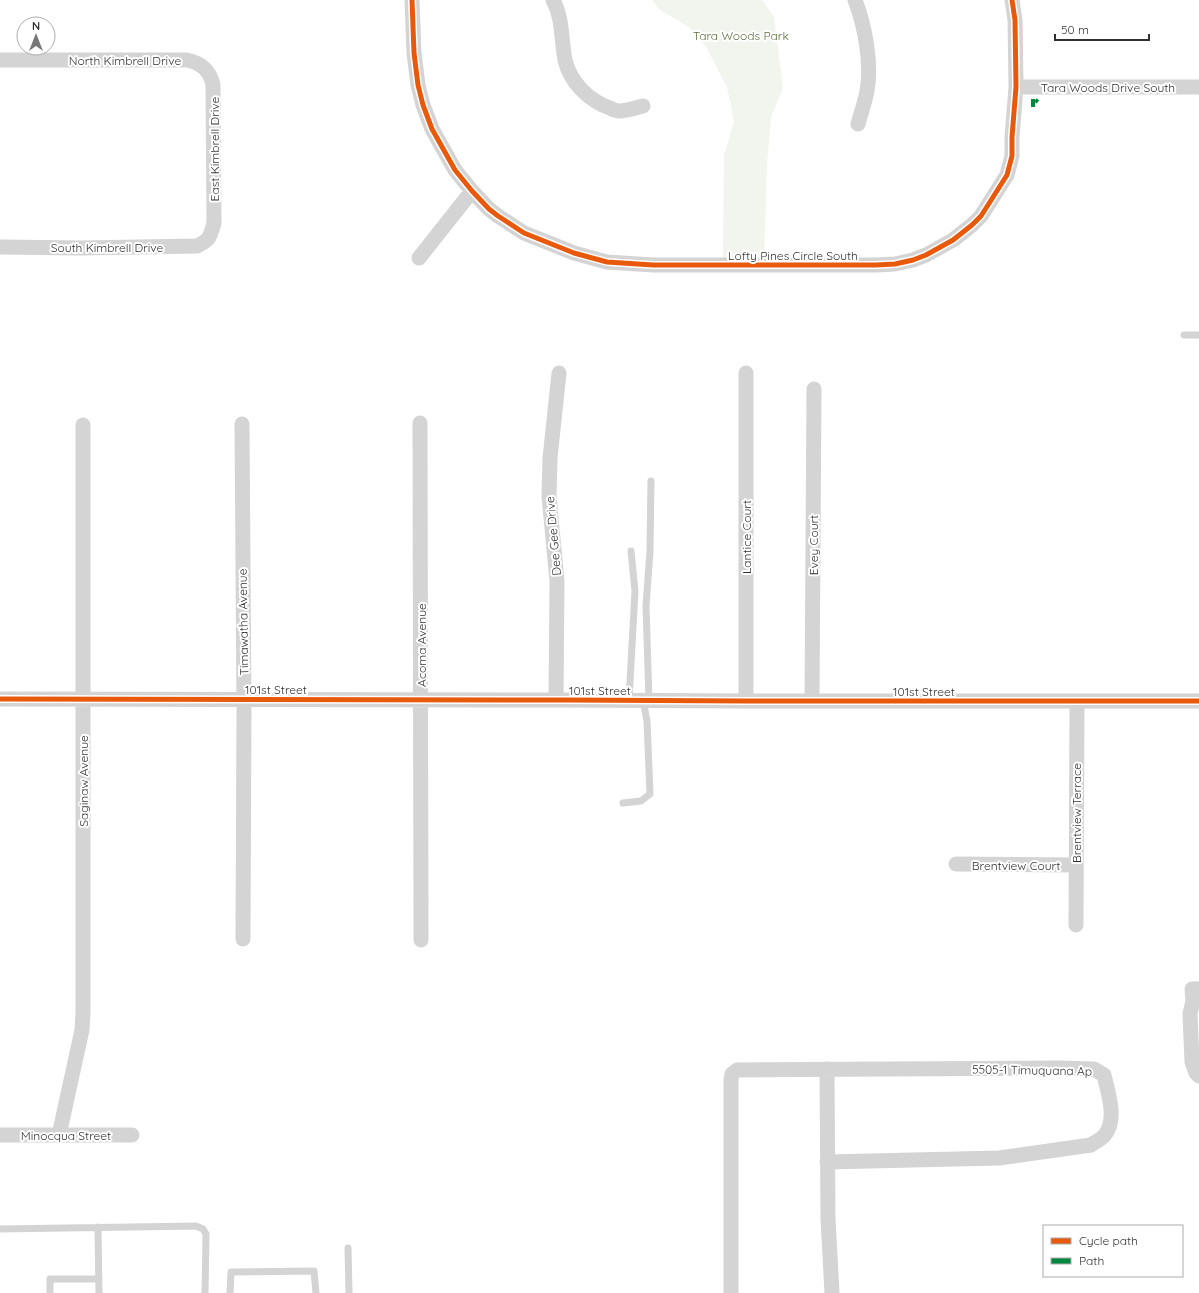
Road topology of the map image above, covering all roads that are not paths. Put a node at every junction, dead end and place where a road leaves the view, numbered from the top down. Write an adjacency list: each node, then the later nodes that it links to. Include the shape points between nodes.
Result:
1 (412, 0): 11 (street, Lofty Pines Circle South, via 414,53 423,105 443,150)
2 (553, 0): 9 (street, via 558,8 566,62 573,78 584,92 600,105 618,111)
3 (855, 0): 10 (street, via 865,36 868,64 867,91)
4 (1012, 0): 7 (street, Lofty Pines Circle South, via 1015,20)
5 (0, 60): 6 (street, North Kimbrell Drive, via 187,60)
6 (202, 65): 12 (street, East Kimbrell Drive, via 212,77 213,85 214,223)
7 (1016, 86): 8 (street, Tara Woods Drive South); 11 (street, Lofty Pines Circle South, via 1010,167 981,216 953,240 926,255 895,264 653,265 607,262 574,253 524,233 498,216)
8 (1199, 87)
9 (643, 106)
10 (858, 124)
11 (472, 191): 14 (street)
12 (210, 237): 13 (street, South Kimbrell Drive, via 197,246)
13 (0, 247)
14 (419, 258)
15 (1184, 335): 16 (lane)
16 (1199, 335)
17 (558, 373): 29 (street, Dee Gee Drive, via 549,496 557,580)
18 (746, 373): 31 (street, Lantice Court)
19 (814, 389): 32 (street, Evey Court)
20 (420, 423): 28 (street, Acoma Avenue)
21 (242, 424): 27 (street, Timawatha Avenue)
22 (83, 425): 26 (street, Saginaw Avenue)
23 (651, 481): 30 (lane, via 650,551)
24 (631, 551): 30 (lane, via 635,615 631,649)
25 (0, 699): 26 (street, 101st Street)
26 (83, 699): 27 (street, 101st Street); 45 (street, Saginaw Avenue, via 83,1013 82,1030)
27 (244, 699): 28 (street, 101st Street); 39 (street, Timawatha Avenue)
28 (420, 700): 29 (street, 101st Street); 40 (street, Acoma Avenue)
29 (556, 700): 30 (street, 101st Street)
30 (640, 700): 31 (street, 101st Street); 35 (lane, via 647,721 650,794 641,801)
31 (746, 701): 32 (street, 101st Street)
32 (812, 701): 33 (street, 101st Street)
33 (1077, 701): 34 (street, 101st Street); 37 (street, Brentview Terrace)
34 (1199, 701)
35 (623, 803)
36 (956, 864): 37 (street, Brentview Court)
37 (1076, 865): 38 (street, Brentview Terrace)
38 (1076, 925)
39 (243, 940)
40 (421, 940)
41 (1196, 989): 43 (street, via 1190,1014 1192,1062)
42 (827, 1069): 47 (street); 47 (street, 5505-1 Timuquana Ap, via 1094,1069 1104,1075 1111,1111 1107,1131 1090,1145 999,1158); 58 (street, 5505-1 Timuquana Ap, via 737,1070 732,1074)
43 (1199, 1076)
44 (0, 1135): 45 (street, Minocqua Street)
45 (59, 1135): 46 (street, Minocqua Street)
46 (132, 1135)
47 (828, 1162): 59 (street)
48 (0, 1228): 49 (lane)
49 (98, 1228): 51 (lane); 54 (lane, via 203,1228 206,1234)
50 (348, 1248): 57 (lane)
51 (99, 1279): 52 (lane, via 50,1279); 53 (lane)
52 (50, 1293)
53 (99, 1293)
54 (206, 1293)
55 (230, 1293): 56 (lane, via 231,1272 306,1271 314,1271)
56 (316, 1293)
57 (349, 1293)
58 (731, 1293)
59 (832, 1293)

